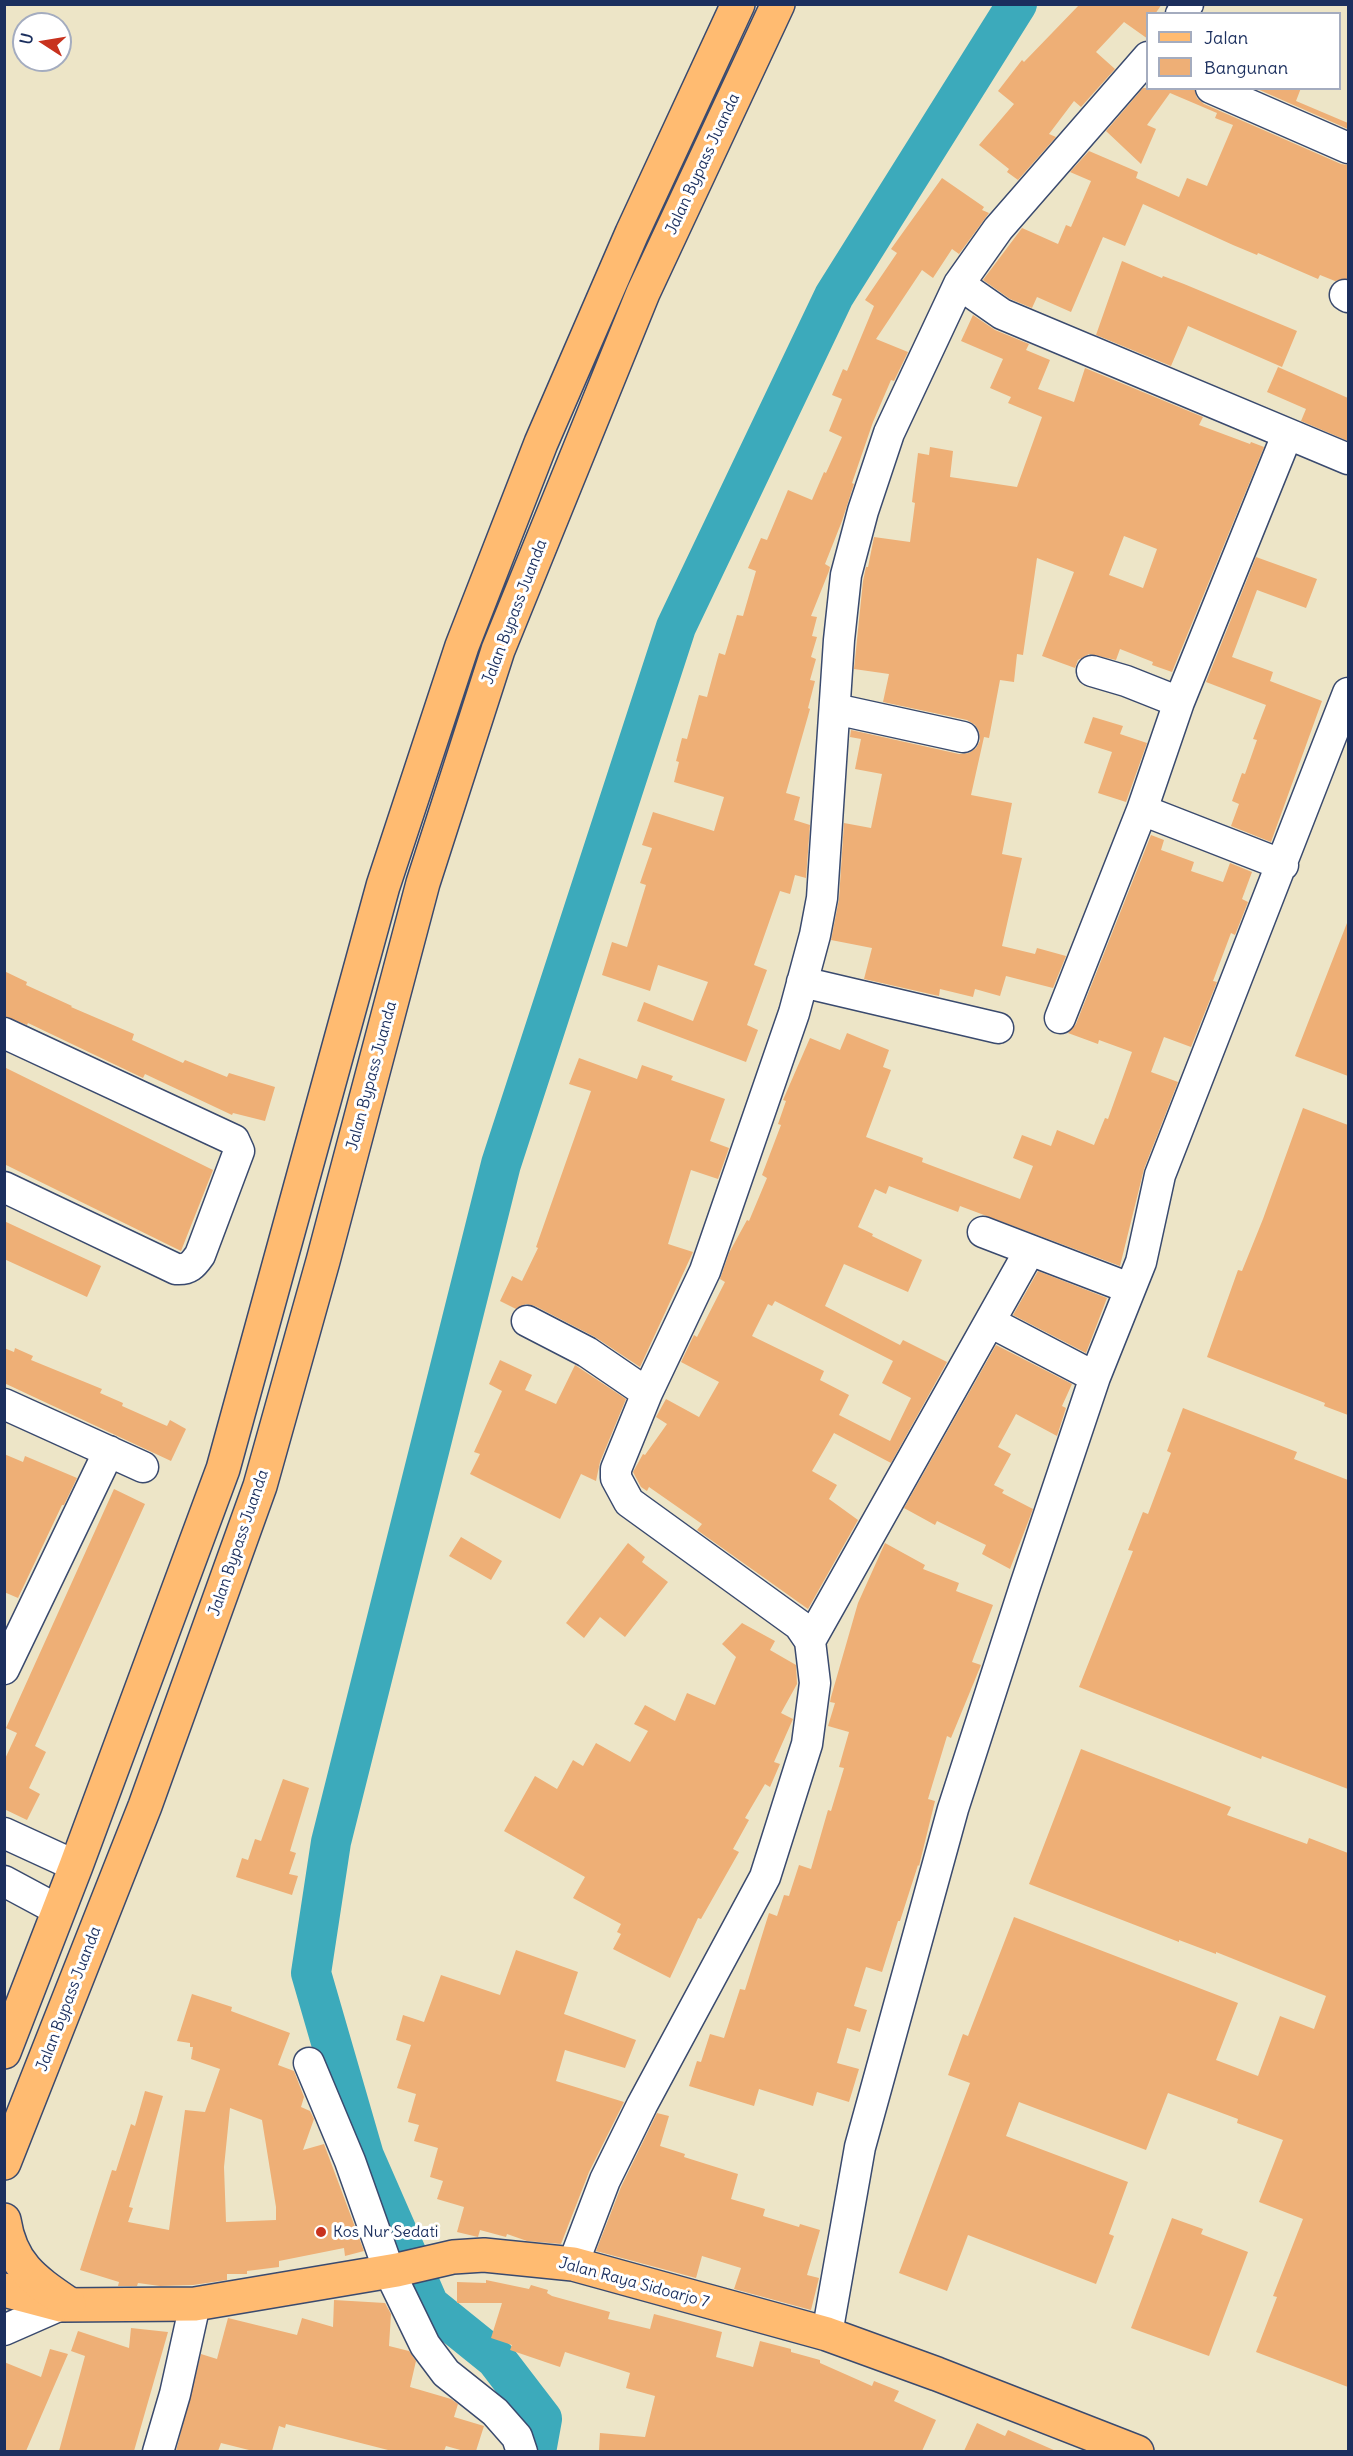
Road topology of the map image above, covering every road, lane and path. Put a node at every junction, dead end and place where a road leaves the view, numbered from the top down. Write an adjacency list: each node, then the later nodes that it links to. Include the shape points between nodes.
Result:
1 (738, 4): 36 (main road, via 541,443 462,646 383,885 223,1468)
2 (778, 4): 41 (main road, Jalan Bypass Juanda, via 643,292 498,650 423,883 260,1486 145,1806)
3 (1146, 61): 6 (street, via 998,229)
4 (1216, 90): 5 (street)
5 (1348, 148)
6 (959, 284): 7 (street, via 1002,314); 12 (street, via 889,433 863,511 846,574)
7 (1287, 435): 8 (street); 11 (street)
8 (1348, 459)
9 (1092, 672): 11 (street)
10 (1348, 693): 13 (street)
11 (1179, 702): 15 (street)
12 (835, 709): 14 (street); 17 (street, via 822,898)
13 (1343, 722): 16 (street)
14 (963, 737)
15 (1142, 810): 16 (street); 18 (street)
16 (1283, 865): 24 (street, via 1160,1175 1141,1262)
17 (802, 982): 19 (street); 28 (street, via 705,1271)
18 (1060, 1018)
19 (998, 1028)
20 (4, 1033): 21 (street, via 234,1140 239,1151 200,1255 184,1270)
21 (4, 1187)
22 (983, 1232): 23 (street)
23 (1030, 1250): 24 (street); 26 (street)
24 (1129, 1288): 27 (street)
25 (527, 1321): 28 (street, via 587,1352)
26 (990, 1322): 27 (street); 32 (street)
27 (1095, 1377): 49 (street, via 953,1809 860,2147)
28 (647, 1393): 32 (street, via 616,1469 616,1478 629,1502 787,1615)
29 (4, 1404): 30 (street)
30 (109, 1451): 31 (street); 33 (street)
31 (142, 1467)
32 (810, 1641): 43 (street, via 815,1683 809,1734 765,1877 642,2105 605,2180)
33 (4, 1670)
34 (4, 1833): 35 (street)
35 (33, 1846): 36 (street); 37 (street)
36 (76, 1866): 38 (main road)
37 (10, 1884): 38 (street)
38 (58, 1910): 39 (main road)
39 (4, 2052)
40 (309, 2062): 44 (street)
41 (4, 2163)
42 (4, 2220): 47 (main road, via 17,2260)
43 (573, 2264): 44 (main road, Jalan Raya Sidoarjo 7, via 484,2255 441,2259); 49 (main road, Jalan Raya Sidoarjo 7)
44 (393, 2270): 46 (main road, Jalan Raya Sidoarjo 7); 51 (street, via 425,2345 446,2373 495,2412 517,2437)
45 (4, 2290): 47 (main road, Jalan Raya Sidoarjo 7)
46 (195, 2304): 47 (main road, Jalan Raya Sidoarjo 7); 50 (street)
47 (65, 2305): 48 (street)
48 (4, 2330)
49 (827, 2334): 52 (main road, Jalan Raya Sidoarjo 7)
50 (158, 2451)
51 (522, 2451)
52 (1137, 2451)

